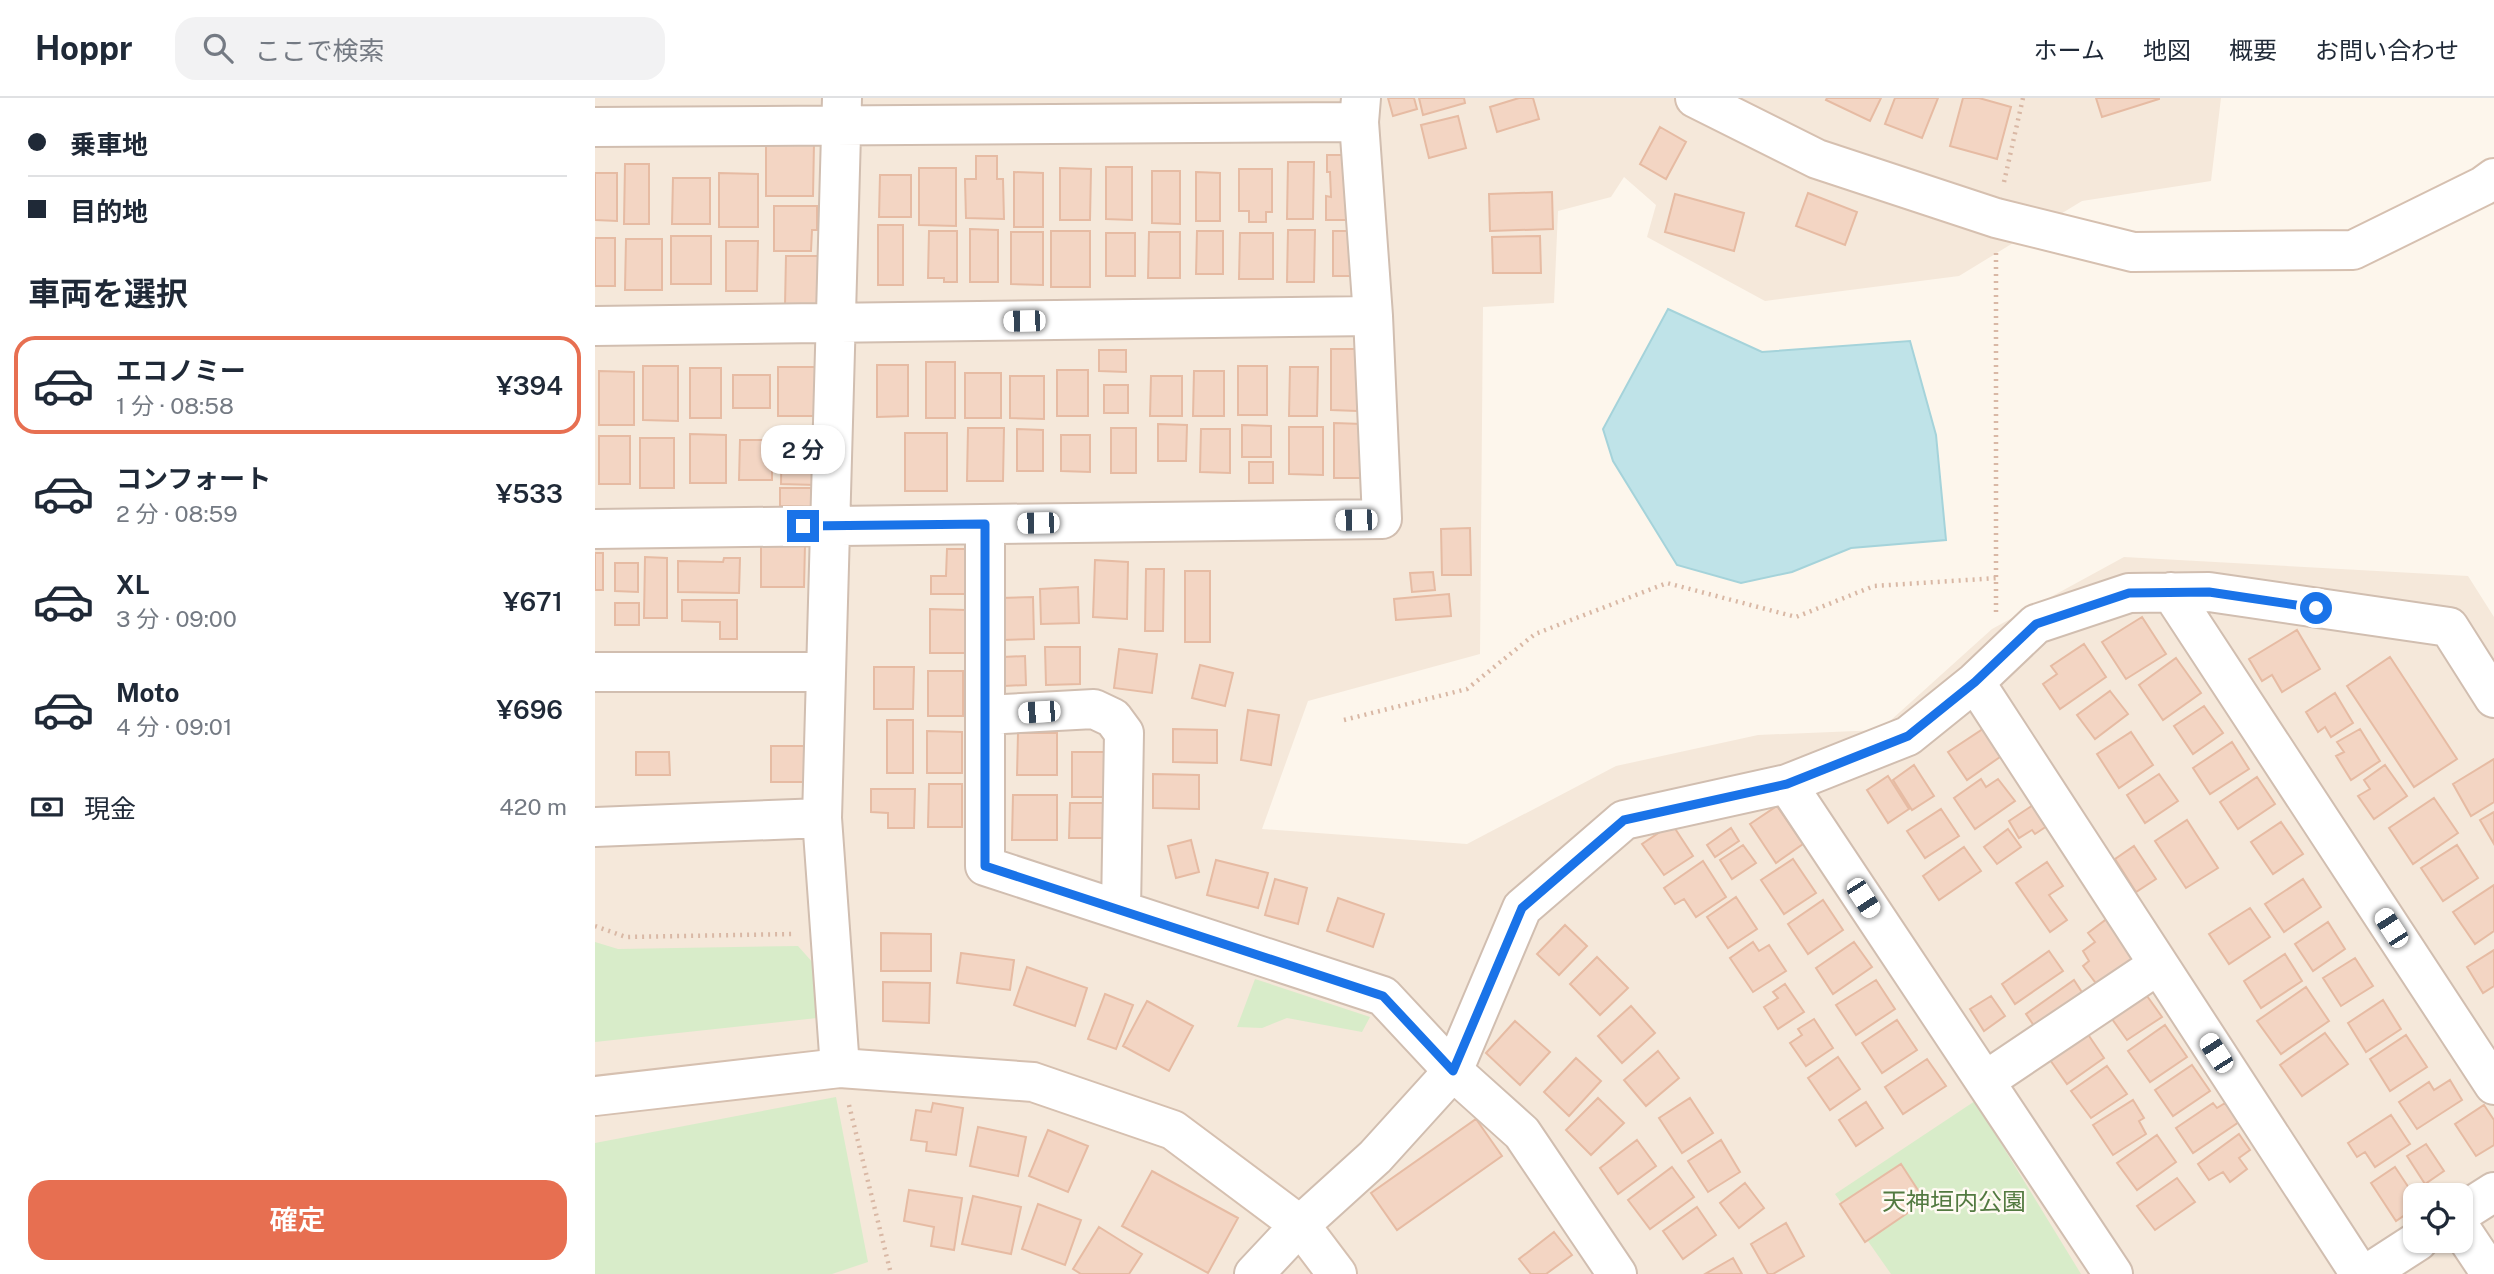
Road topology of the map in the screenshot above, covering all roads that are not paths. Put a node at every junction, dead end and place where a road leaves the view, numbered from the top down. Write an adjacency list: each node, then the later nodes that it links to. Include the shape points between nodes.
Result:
1 (1695, 98): 5 (street, via 1817,159 1996,218 2133,252 2353,250)
2 (1360, 110): 3 (street); 6 (street)
3 (842, 112): 4 (street); 7 (street)
4 (595, 127)
5 (2494, 178)
6 (1373, 316): 7 (street); 9 (street, via 1383,519)
7 (836, 324): 8 (street); 10 (street)
8 (595, 326)
9 (985, 524): 10 (street); 17 (street)
10 (829, 525): 11 (street); 14 (street)
11 (595, 530)
12 (2171, 592): 15 (street, via 2129,593 2036,624); 16 (street, via 2209,592 2449,627); 26 (street)
13 (595, 672): 14 (street)
14 (826, 672): 19 (street)
15 (1985, 673): 18 (street, via 1908,736); 22 (street)
16 (2494, 698)
17 (985, 715): 21 (street, via 985,866); 21 (street, via 1094,709 1113,718 1124,733)
18 (1787, 784): 24 (street, via 1624,820 1522,908); 25 (street)
19 (822, 818): 20 (street); 23 (street)
20 (595, 827)
21 (1121, 910): 24 (street, via 1383,996)
22 (2158, 965): 25 (street); 37 (street)
23 (840, 1068): 27 (street); 30 (street, via 1033,1082 1173,1130)
24 (1453, 1071): 30 (street, via 1375,1157); 35 (street, via 1523,1133)
25 (1985, 1081): 36 (street)
26 (2494, 1085)
27 (595, 1096)
28 (2494, 1192): 29 (street)
29 (2473, 1205)
30 (1300, 1225): 33 (street); 34 (street)
31 (2473, 1247): 39 (street)
32 (2403, 1251): 38 (street)
33 (1254, 1274)
34 (1337, 1274)
35 (1617, 1274)
36 (2113, 1274)
37 (2360, 1274)
38 (2367, 1274)
39 (2491, 1274)

